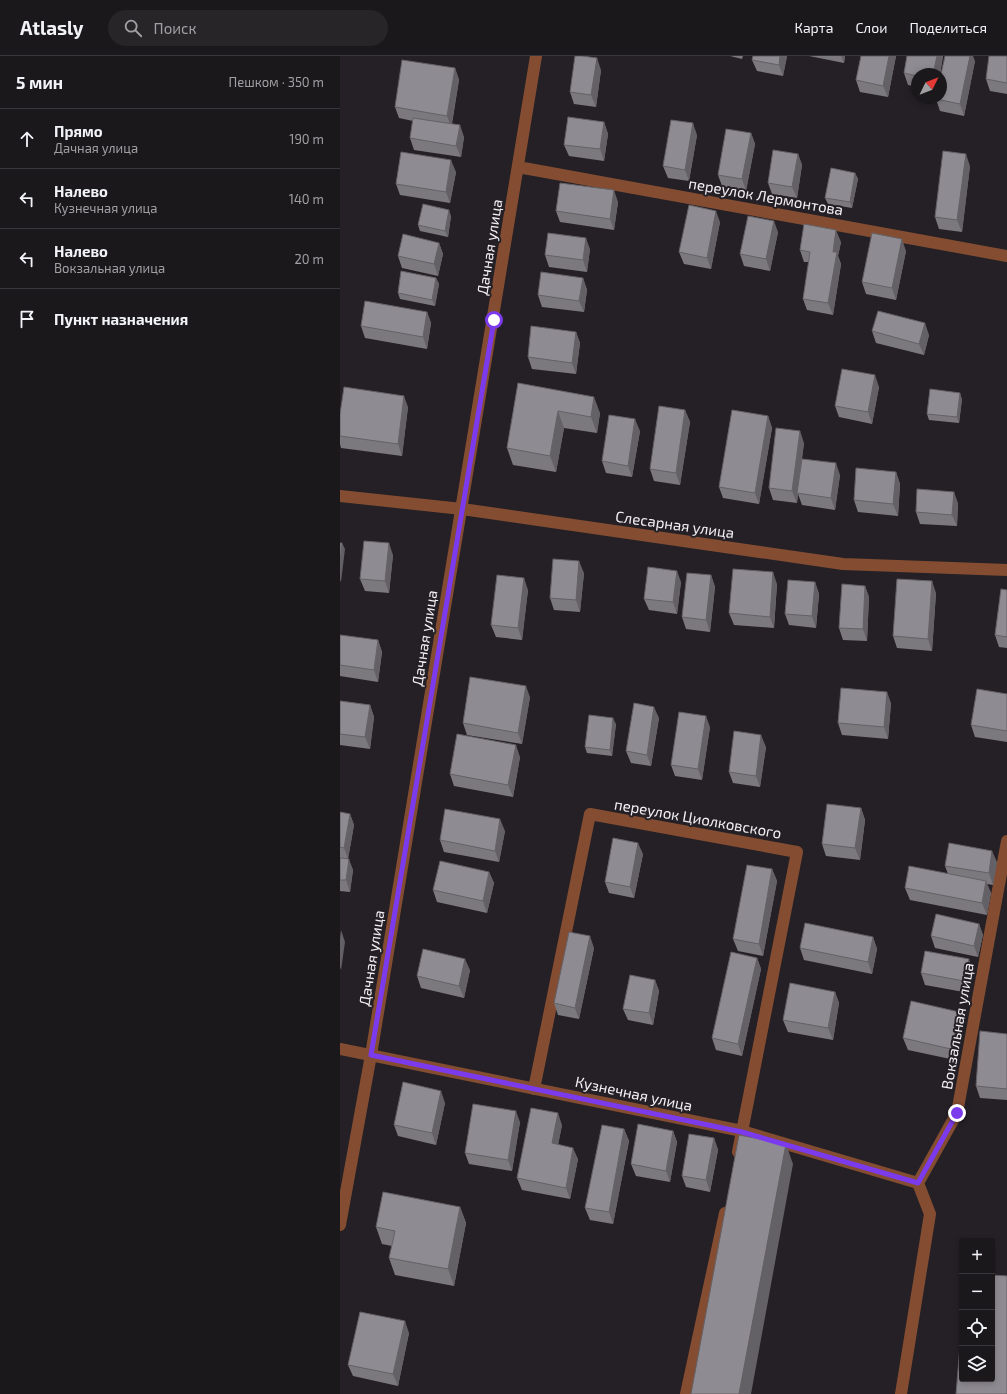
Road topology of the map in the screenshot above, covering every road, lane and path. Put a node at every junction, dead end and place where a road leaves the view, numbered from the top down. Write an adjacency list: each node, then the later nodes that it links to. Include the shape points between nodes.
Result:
1 (536, 56): 2 (street, Дачная улица)
2 (518, 167): 3 (street, переулок Лермонтова); 5 (street, Дачная улица)
3 (1007, 256)
4 (340, 496): 5 (street, Слесарная улица)
5 (462, 509): 6 (street, Слесарная улица, via 843,564); 9 (street, Дачная улица)
6 (1007, 570)
7 (1007, 842): 13 (street, Вокзальная улица, via 957,1113)
8 (340, 1049): 9 (street, Кузнечная улица)
9 (371, 1055): 10 (street, Кузнечная улица); 15 (street, Дачная улица)
10 (534, 1089): 11 (street, Кузнечная улица); 11 (street, переулок Циолковского, via 590,814 797,852)
11 (742, 1132): 12 (street); 13 (street, Кузнечная улица)
12 (736, 1162)
13 (918, 1183): 17 (street, via 930,1214)
14 (728, 1201): 16 (street)
15 (340, 1225)
16 (686, 1394)
17 (901, 1394)

